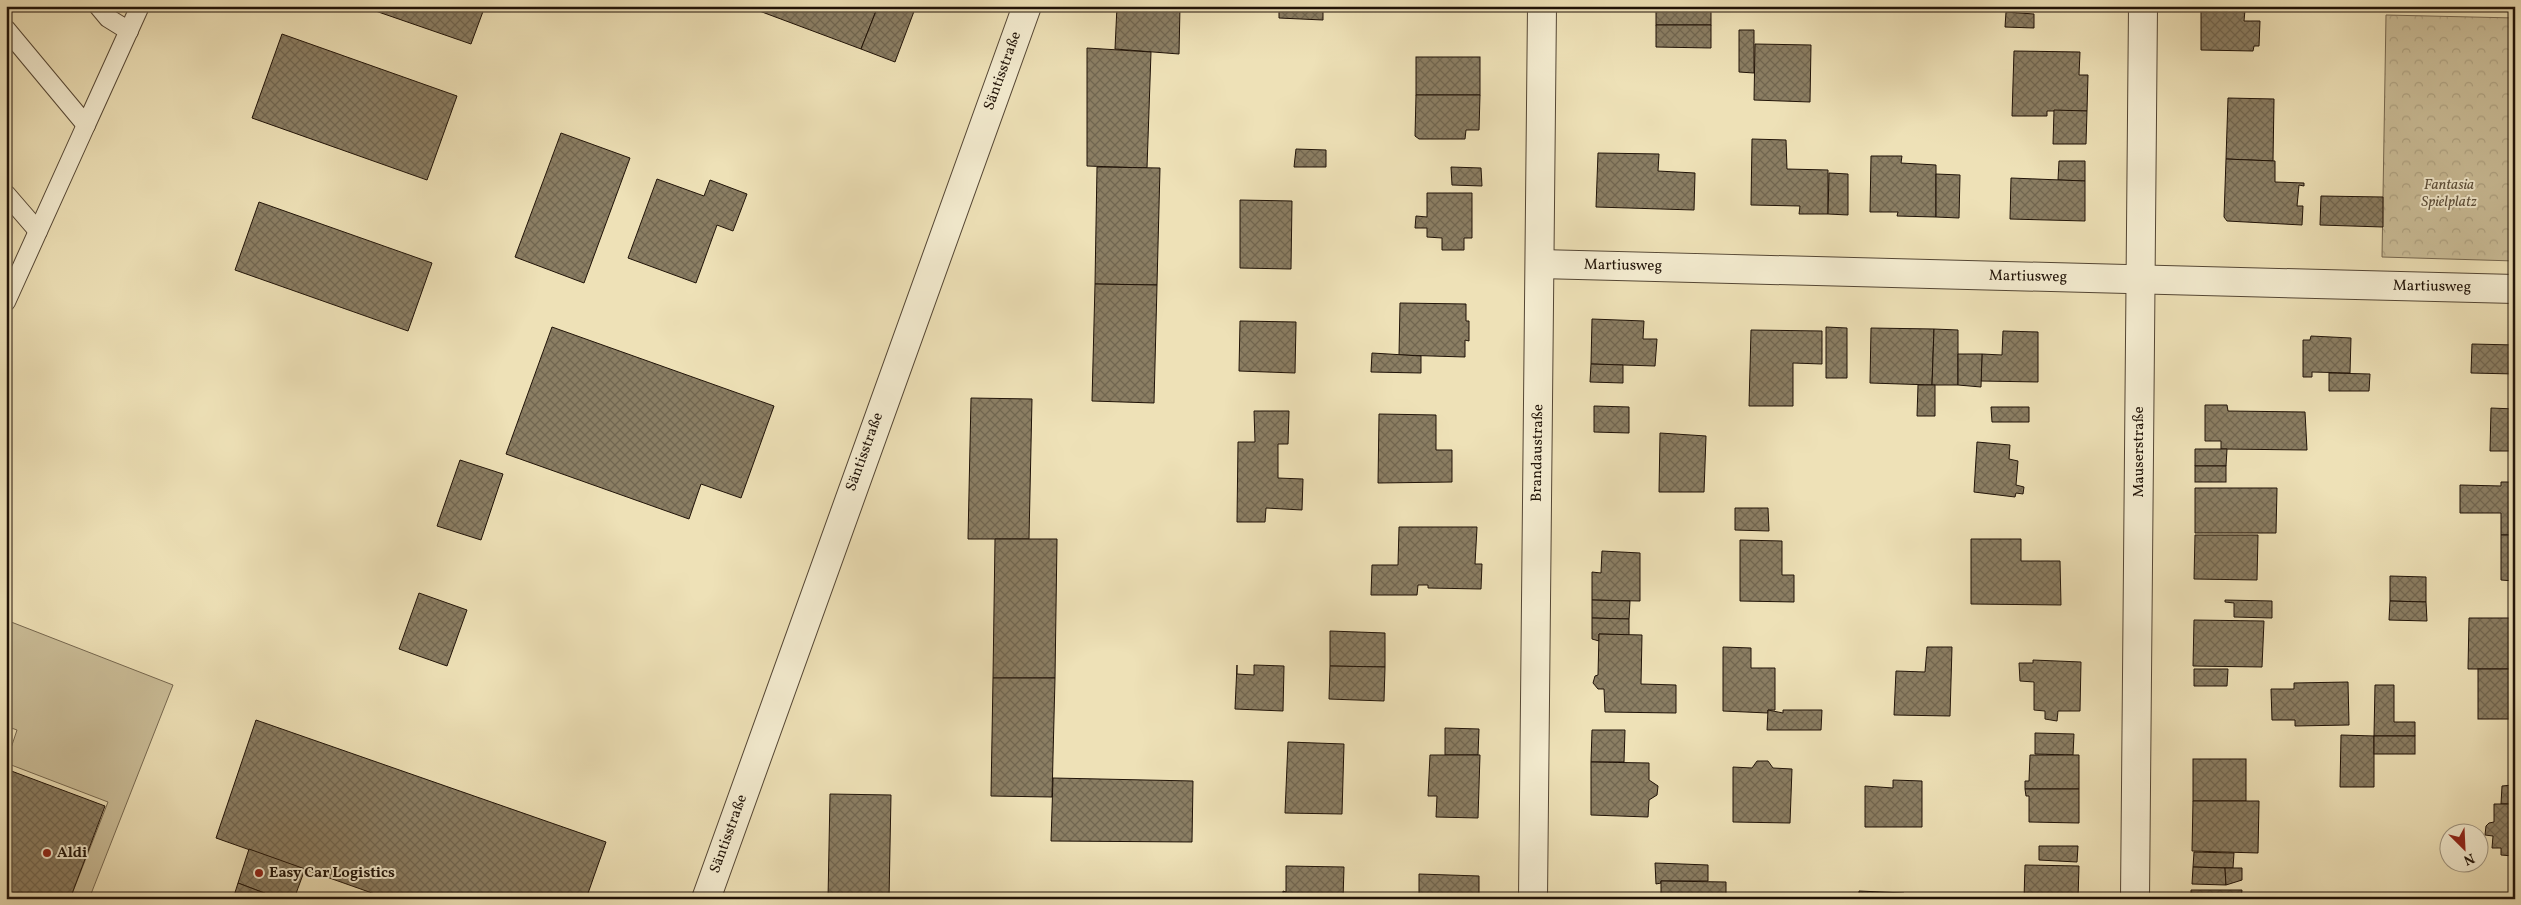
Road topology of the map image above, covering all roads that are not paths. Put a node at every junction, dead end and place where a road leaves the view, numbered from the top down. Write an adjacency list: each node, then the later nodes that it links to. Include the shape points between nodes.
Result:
1 (98, 6): 7 (lane, via 108,18)
2 (140, 6): 7 (lane)
3 (1027, 6): 15 (street, Säntisstraße)
4 (1542, 6): 11 (street, Brandaustraße)
5 (2143, 6): 12 (street, Mauserstraße)
6 (6, 30): 8 (lane)
7 (129, 31): 8 (lane)
8 (86, 125): 10 (lane)
9 (6, 194): 10 (lane)
10 (38, 231): 14 (lane)
11 (1540, 264): 12 (street, Martiusweg); 16 (street, Brandaustraße)
12 (2140, 281): 13 (street, Martiusweg); 17 (street, Mauserstraße)
13 (2515, 289)
14 (6, 302)
15 (706, 899)
16 (1533, 899)
17 (2135, 899)

